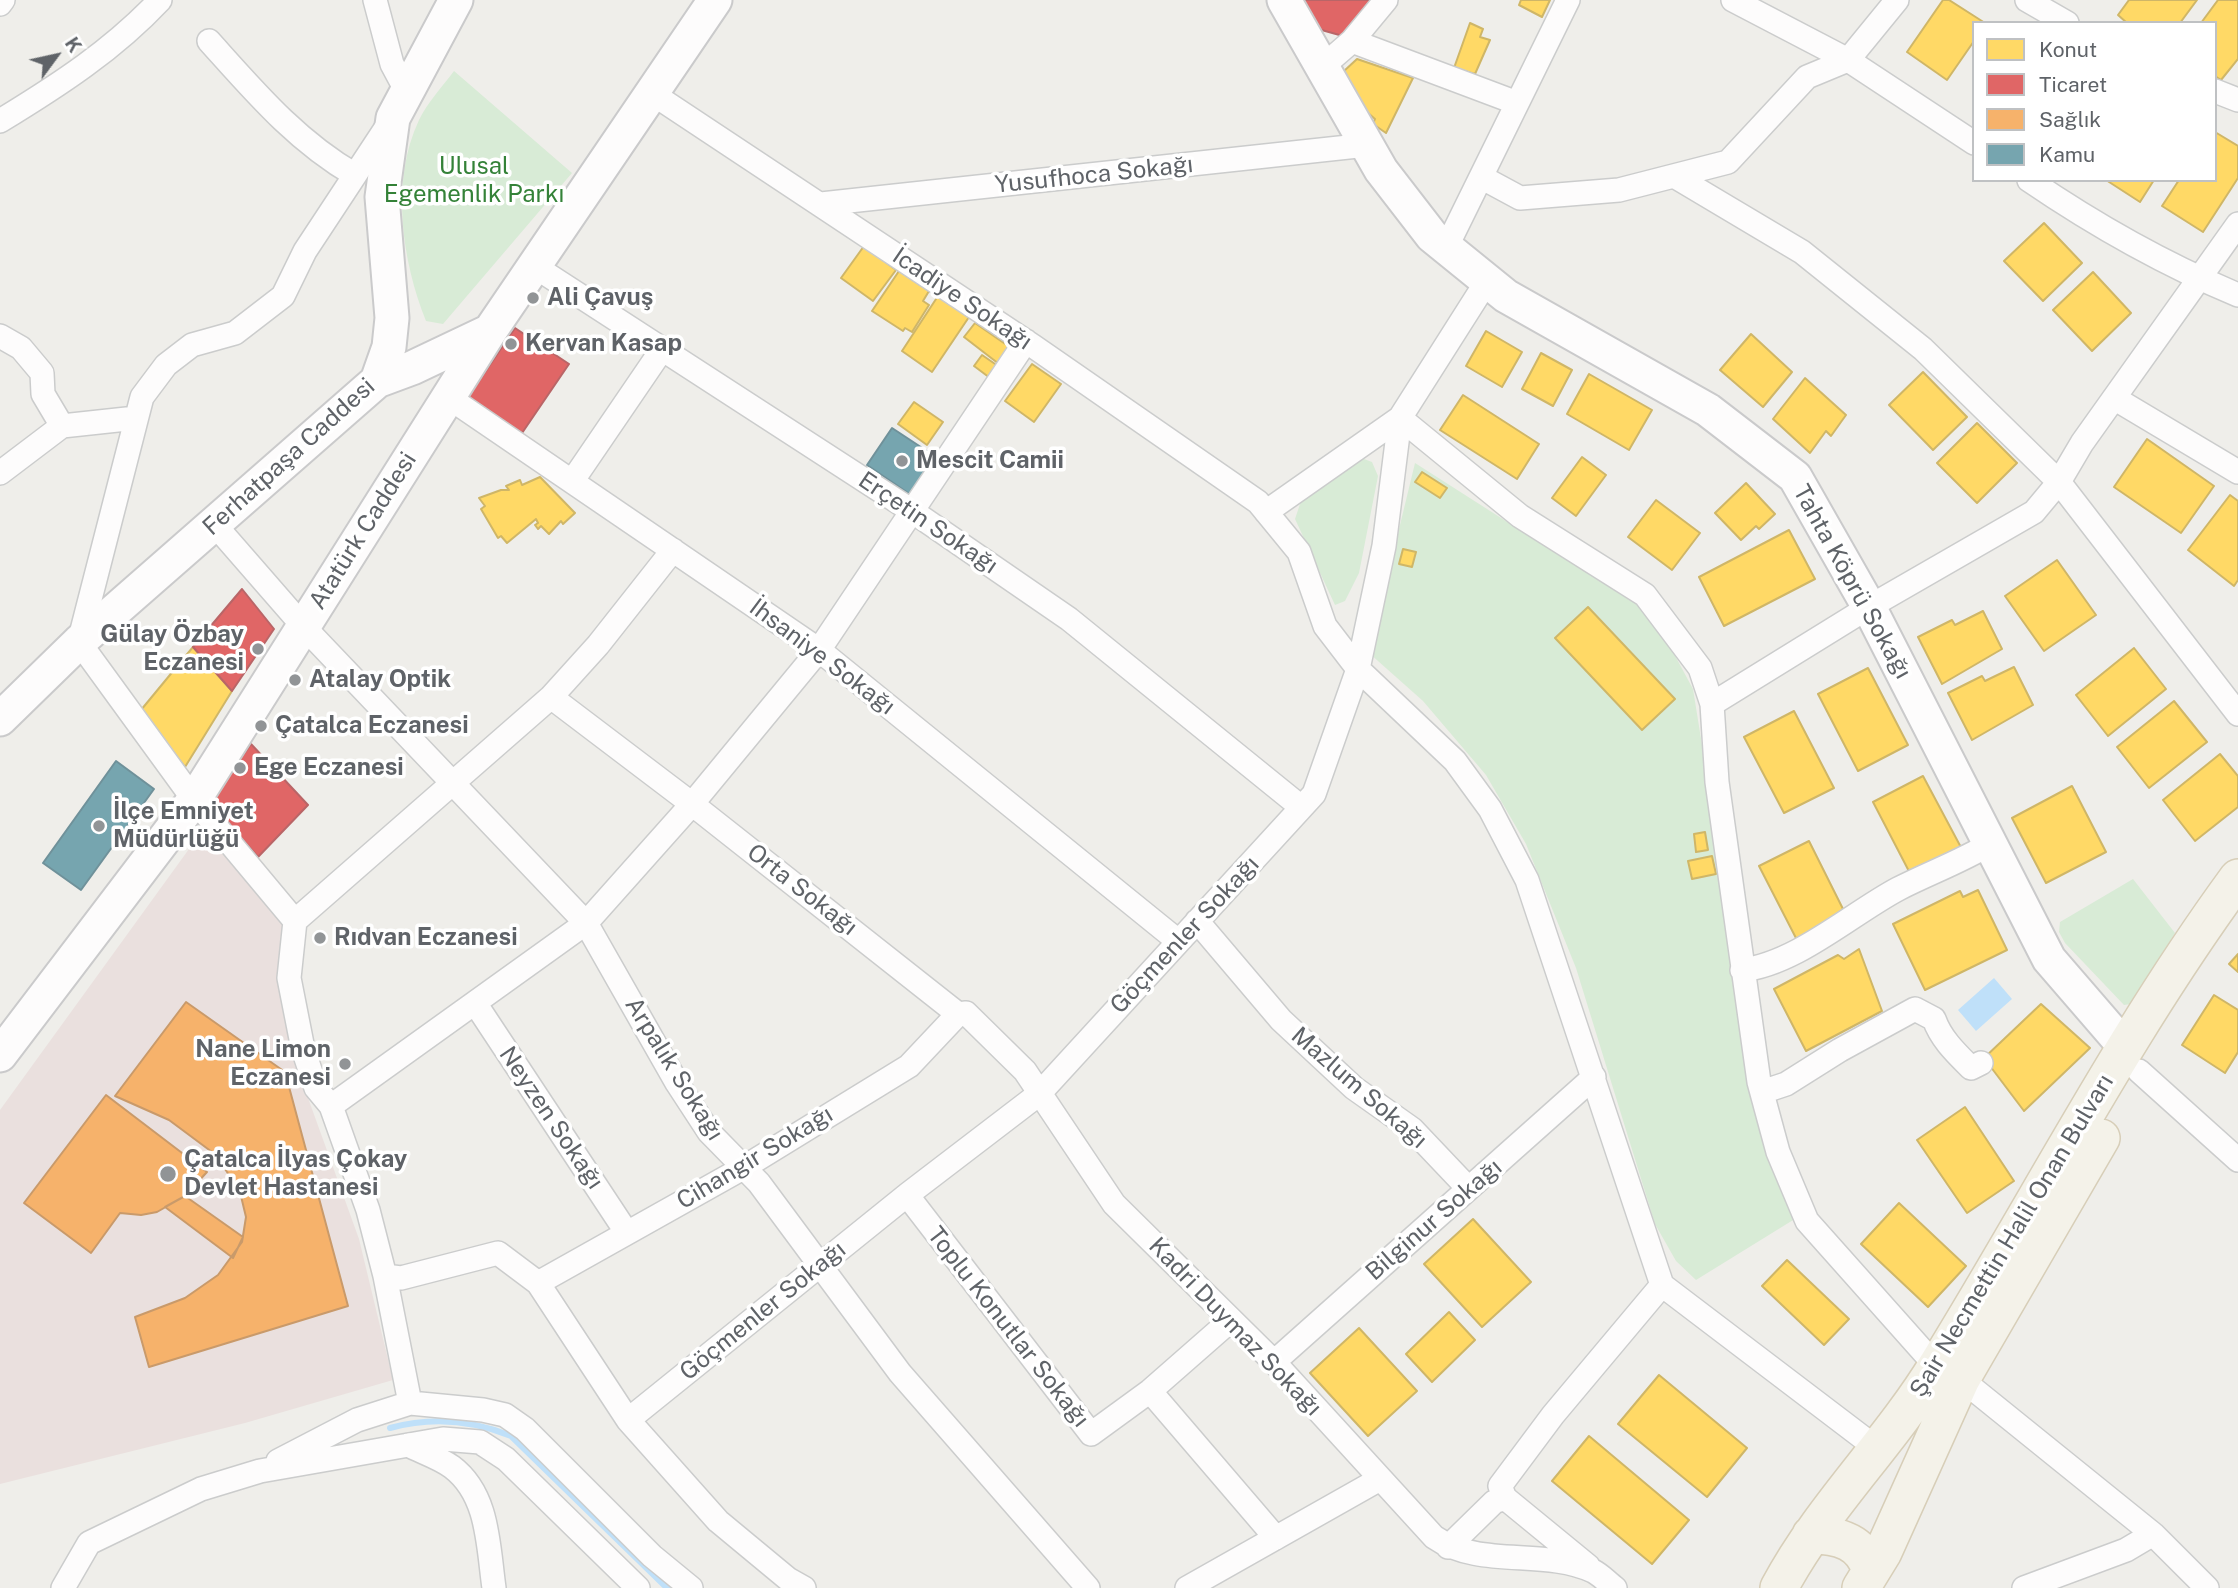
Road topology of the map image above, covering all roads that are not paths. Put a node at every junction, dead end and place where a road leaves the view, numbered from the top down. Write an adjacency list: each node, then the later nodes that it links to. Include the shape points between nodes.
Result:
1 (160, 0): 21 (street, via 130,32 72,77)
2 (374, 0): 20 (street)
3 (456, 0): 20 (main road, Ferhatpaşa Caddesi)
4 (715, 0): 17 (main road, Atatürk Caddesi)
5 (1284, 0): 15 (main road, Tahta Köprü Sokağı)
6 (1386, 0): 13 (street)
7 (1568, 0): 19 (street)
8 (1897, 0): 14 (street)
9 (2027, 0): 11 (street)
10 (1748, 3): 14 (street)
11 (2064, 21)
12 (209, 41): 24 (street, via 284,123 321,156)
13 (1352, 41): 15 (street); 19 (street)
14 (1848, 60): 22 (street); 26 (street, via 1807,77 1728,162)
15 (1322, 67): 23 (main road, Tahta Köprü Sokağı)
16 (2217, 92): 18 (street)
17 (653, 94): 28 (street, İcadiye Sokağı); 31 (main road, Atatürk Caddesi)
18 (2238, 100)
19 (1517, 103): 25 (street)
20 (400, 105): 24 (street); 39 (main road, Ferhatpaşa Caddesi, via 382,197 392,318 389,347)
21 (0, 121)
22 (1972, 143)
23 (1367, 145): 28 (street, Yusufhoca Sokağı); 30 (main road, Tahta Köprü Sokağı, via 1432,236)
24 (355, 175): 42 (street, via 304,251 284,296 235,332 192,345 166,365 142,397)
25 (1481, 177): 26 (street, via 1520,198 1619,190); 30 (street)
26 (1676, 177): 48 (street, via 1802,252 1923,349)
27 (2032, 182): 32 (street, via 2088,219)
28 (821, 204): 37 (street, İcadiye Sokağı)
29 (2238, 224): 32 (street)
30 (1446, 248): 33 (main road, Tahta Köprü Sokağı)
31 (534, 266): 35 (main road, Atatürk Caddesi); 38 (street, Erçetin Sokağı)
32 (2199, 279): 34 (street); 41 (street)
33 (1487, 281): 43 (street, Göçmenler Sokağı); 53 (main road, Tahta Köprü Sokağı, via 1708,410 1795,477)
34 (2238, 295)
35 (490, 331): 39 (main road); 40 (main road, Atatürk Caddesi)
36 (0, 336): 44 (street, via 21,348 42,373 43,394)
37 (1026, 341): 49 (street); 50 (street, İcadiye Sokağı, via 1258,502)
38 (663, 348): 47 (street); 49 (street, Erçetin Sokağı)
39 (377, 381): 51 (main road, Ferhatpaşa Caddesi)
40 (448, 397): 47 (street, İhsaniye Sokağı); 54 (main road, Atatürk Caddesi)
41 (2114, 398): 45 (street); 48 (street)
42 (136, 418): 44 (street); 55 (street)
43 (1400, 418): 50 (street); 57 (street, Göçmenler Sokağı, via 1384,547); 59 (street, via 1520,516 1645,595 1700,668)
44 (62, 426): 46 (street)
45 (2238, 472)
46 (0, 473)
47 (573, 480): 52 (street, İhsaniye Sokağı)
48 (2059, 482): 53 (street, via 2034,512); 60 (street)
49 (912, 511): 56 (street); 65 (street, Erçetin Sokağı, via 1069,619)
50 (1266, 512): 57 (street, İcadiye Sokağı, via 1299,552 1325,626)
51 (215, 524): 54 (street, Arpalık Sokağı); 55 (main road, Ferhatpaşa Caddesi)
52 (673, 550): 56 (street, İhsaniye Sokağı); 58 (street)
53 (1869, 607): 59 (street); 66 (main road, Tahta Köprü Sokağı)
54 (303, 626): 62 (street, Arpalık Sokağı); 63 (main road, Atatürk Caddesi)
55 (79, 642): 61 (main road, Ferhatpaşa Caddesi); 63 (street)
56 (819, 650): 64 (street); 72 (street, İhsaniye Sokağı)
57 (1358, 669): 65 (street, Göçmenler Sokağı, via 1314,793); 79 (street, İcadiye Sokağı, via 1455,761 1490,809 1527,880)
58 (551, 696): 62 (street); 64 (street, Orta Sokağı)
59 (1712, 704): 73 (street, via 1717,782)
60 (2238, 715)
61 (0, 719)
62 (453, 783): 69 (street); 71 (street, Arpalık Sokağı)
63 (194, 800): 69 (street); 76 (main road, Atatürk Caddesi)
64 (692, 804): 71 (street); 75 (street, Orta Sokağı)
65 (1301, 807): 70 (street, Göçmenler Sokağı)
66 (1990, 844): 73 (street, via 1947,869 1900,888 1797,949); 77 (main road, Tahta Köprü Sokağı, via 2049,959)
67 (2238, 878): 77 (main road, Şair Necmettin Halil Onan Bulvarı, via 2179,961)
68 (2238, 919): 77 (main road, Şair Necmettin Halil Onan Bulvarı)
69 (295, 920): 82 (street, via 289,978 316,1088)
70 (1197, 921): 72 (street, Göçmenler Sokağı); 85 (street, Mazlum Sokağı, via 1281,1020 1354,1088 1412,1129)
71 (586, 923): 74 (street); 84 (street, Arpalık Sokağı, via 691,1107)
72 (1178, 941): 81 (street, Göçmenler Sokağı)
73 (1742, 970): 80 (street)
74 (475, 1003): 82 (street); 87 (street, Neyzen Sokağı)
75 (958, 1014): 81 (street, Orta Sokağı, via 966,1013 1017,1062); 84 (street, Cihangir Sokağı, via 909,1066)
76 (0, 1055)
77 (2132, 1059): 83 (street); 94 (main road, Şair Necmettin Halil Onan Bulvarı)
78 (1981, 1063): 80 (street, via 1971,1068 1938,1031 1934,1019 1915,1009 1786,1084)
79 (1594, 1077): 85 (street, Bilginur Sokağı); 91 (street, İcadiye Sokağı)
80 (1762, 1092): 94 (street, via 1778,1152 1807,1222)
81 (1039, 1094): 86 (street, Göçmenler Sokağı); 92 (street, Kadri Duymaz Sokağı, via 1114,1204)
82 (331, 1106): 89 (street, via 368,1210)
83 (2238, 1160)
84 (743, 1168): 87 (street, Cihangir Sokağı); 88 (street, Arpalık Sokağı, via 759,1183)
85 (1468, 1188): 93 (street, Bilginur Sokağı)
86 (907, 1195): 88 (street, Göçmenler Sokağı); 95 (street, Toplu Konutlar Sokağı, via 1091,1434)
87 (627, 1233): 90 (street, Cihangir Sokağı)
88 (818, 1266): 97 (street, Göçmenler Sokağı); 114 (street, Arpalık Sokağı, via 900,1373)
89 (385, 1276): 90 (street, via 401,1278 498,1253); 96 (street)
90 (538, 1283): 97 (street)
91 (1662, 1285): 99 (street); 102 (street, via 1500,1486)
92 (1231, 1320): 93 (street, Kadri Duymaz Sokağı); 95 (street, Toplu Konutlar Sokağı)
93 (1274, 1363): 101 (street, Kadri Duymaz Sokağı)
94 (1949, 1373): 99 (main road, Şair Necmettin Halil Onan Bulvarı); 103 (street); 108 (main road, Şair Necmettin Halil Onan Bulvarı)
95 (1150, 1391): 104 (street)
96 (410, 1403): 100 (street, via 356,1420); 112 (street, via 505,1415)
97 (628, 1420): 113 (street, via 719,1521)
98 (408, 1445): 100 (street); 110 (street, via 451,1466 467,1481 481,1506); 111 (street, via 443,1439 480,1442 506,1459)
99 (1879, 1450): 107 (main road, Şair Necmettin Halil Onan Bulvarı)
100 (260, 1471): 109 (street, via 201,1489 89,1543)
101 (1380, 1479): 104 (street); 105 (street, Kadri Duymaz Sokağı)
102 (1505, 1498): 105 (street, via 1494,1502); 106 (street)
103 (2153, 1534): 117 (street, via 2126,1550); 118 (street)
104 (1276, 1538): 115 (street)
105 (1448, 1547): 106 (street, via 1551,1560)
106 (1595, 1572): 116 (street)
107 (1787, 1573): 108 (main road, via 1832,1535 1859,1548 1867,1559)
108 (1866, 1580)
109 (63, 1588)
110 (494, 1588)
111 (638, 1588)
112 (691, 1588)
113 (804, 1588)
114 (1088, 1588)
115 (1187, 1588)
116 (1615, 1588)
117 (2024, 1588)
118 (2207, 1588)

